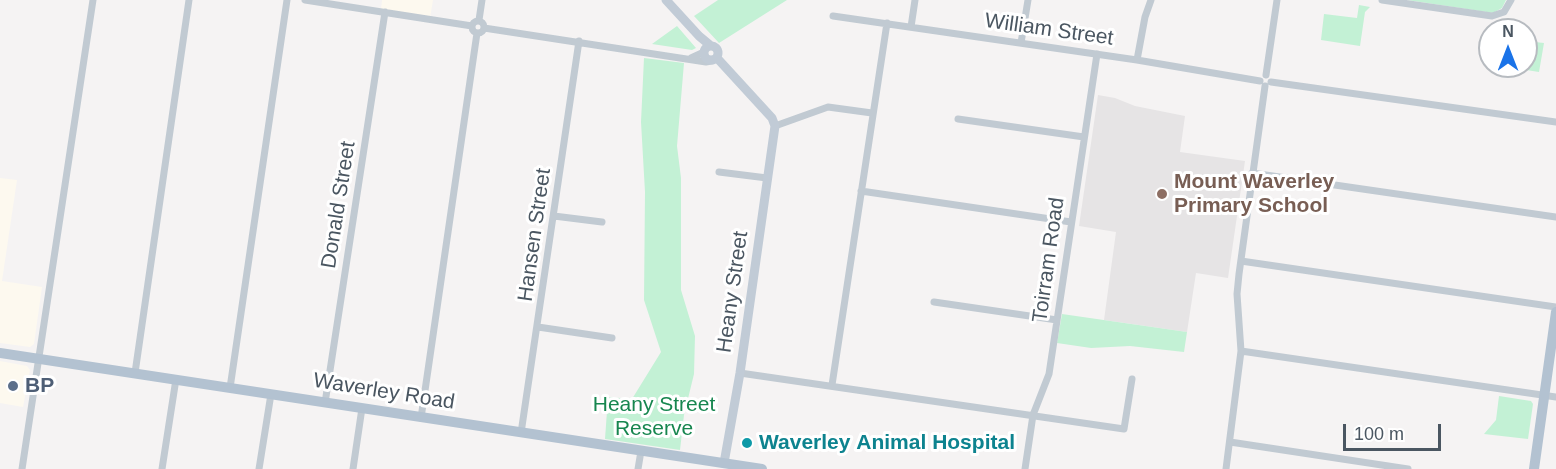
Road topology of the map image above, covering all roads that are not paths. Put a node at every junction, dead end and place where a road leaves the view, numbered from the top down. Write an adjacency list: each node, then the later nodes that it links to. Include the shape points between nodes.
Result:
1 (93, 0): 51 (street)
2 (189, 0): 52 (street)
3 (287, 0): 57 (street)
4 (305, 0): 13 (street)
5 (482, 0): 15 (street)
6 (666, 0): 23 (street)
7 (915, 0): 18 (street)
8 (1028, 0): 22 (street)
9 (1150, 0): 27 (street)
10 (1277, 0): 28 (street)
11 (1382, 0): 12 (street, via 1492,16 1504,12)
12 (1511, 0)
13 (385, 12): 17 (street); 61 (street, Donald Street)
14 (833, 16): 16 (street, William Street)
15 (479, 20): 17 (street); 19 (street)
16 (886, 23): 18 (street, William Street); 29 (street)
17 (472, 26): 20 (street)
18 (911, 27): 22 (street, William Street)
19 (484, 28): 20 (street); 21 (street)
20 (477, 33): 64 (street)
21 (579, 41): 25 (street); 38 (street, Hansen Street)
22 (1021, 43): 24 (street, William Street)
23 (706, 49): 25 (street); 26 (street, via 717,49)
24 (1097, 54): 27 (street, William Street); 33 (street, Toirram Road)
25 (688, 58): 26 (street, via 706,62)
26 (714, 59): 32 (street, via 772,118)
27 (1137, 60): 28 (street, William Street)
28 (1265, 81): 31 (street, William Street); 35 (street)
29 (872, 113): 32 (street, via 828,107); 37 (street)
30 (958, 119): 33 (street)
31 (1556, 122)
32 (775, 126): 36 (street, Heany Street)
33 (1084, 137): 41 (street, Toirram Road)
34 (719, 172): 36 (street)
35 (1252, 173): 39 (street); 42 (street)
36 (767, 178): 53 (street, Heany Street)
37 (861, 191): 41 (street); 56 (street)
38 (555, 216): 40 (street); 47 (street, Hansen Street)
39 (1556, 217)
40 (602, 222)
41 (1071, 222): 46 (street, Toirram Road)
42 (1241, 261): 44 (street); 49 (street, via 1237,294)
43 (934, 302): 46 (street)
44 (1556, 307)
45 (1556, 312): 59 (main road)
46 (1057, 320): 63 (street, Toirram Road, via 1049,374)
47 (538, 327): 48 (street); 65 (street, Hansen Street)
48 (612, 338)
49 (1241, 351): 59 (street); 66 (street)
50 (0, 353): 51 (main road, Waverley Road)
51 (39, 358): 52 (main road, Waverley Road); 69 (street)
52 (135, 373): 54 (main road, Waverley Road)
53 (740, 373): 56 (street); 68 (street, Heany Street)
54 (176, 379): 57 (main road, Waverley Road); 70 (street)
55 (1132, 379): 63 (street, via 1124,429)
56 (832, 385): 63 (street)
57 (230, 388): 58 (main road, Waverley Road)
58 (271, 394): 61 (main road, Waverley Road); 71 (street)
59 (1543, 396): 60 (street); 78 (main road)
60 (1556, 397)
61 (326, 403): 62 (main road, Waverley Road)
62 (362, 408): 64 (main road, Waverley Road); 72 (street)
63 (1033, 415): 75 (street, Toirram Road)
64 (421, 418): 65 (main road, Waverley Road)
65 (521, 433): 67 (main road, Waverley Road)
66 (1230, 442): 76 (street); 77 (street)
67 (641, 451): 68 (main road, Waverley Road); 73 (street)
68 (724, 466): 74 (main road, Waverley Road)
69 (22, 469)
70 (162, 469)
71 (259, 469)
72 (353, 469)
73 (638, 469)
74 (762, 469)
75 (1025, 469)
76 (1226, 469)
77 (1408, 469)
78 (1534, 469)

